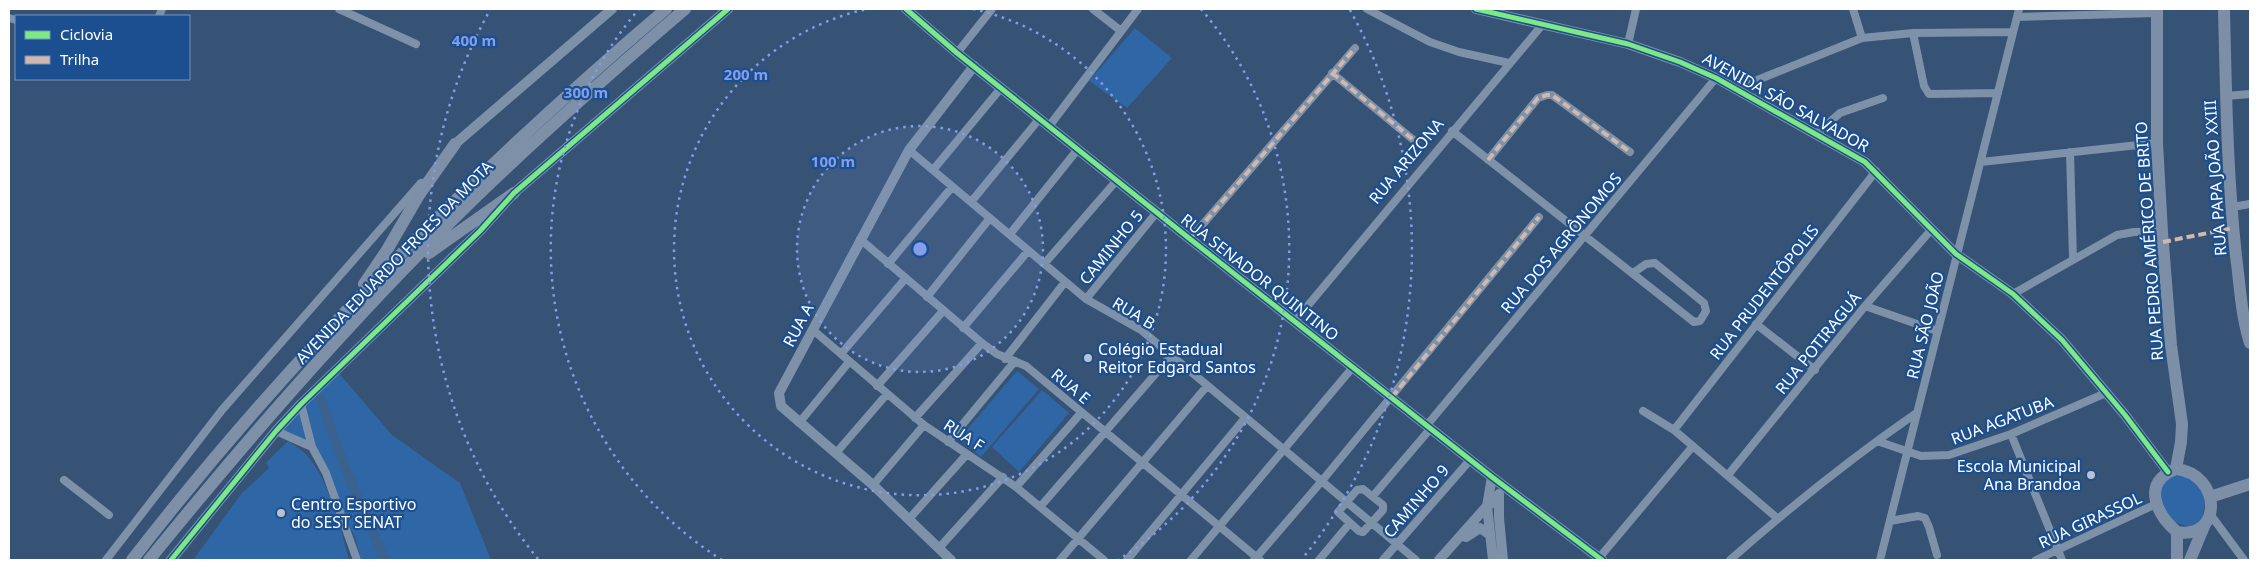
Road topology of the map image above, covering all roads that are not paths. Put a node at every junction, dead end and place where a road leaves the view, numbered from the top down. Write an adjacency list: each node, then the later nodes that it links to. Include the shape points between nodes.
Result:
1 (339, 9): 23 (street)
2 (612, 9): 43 (street)
3 (666, 9): 82 (highway, AVENIDA EDUARDO FROES DA MOTA, via 527,132)
4 (685, 9): 76 (highway, AVENIDA EDUARDO FROES DA MOTA, via 478,195)
5 (728, 9): 54 (street)
6 (906, 9): 26 (street, RUA SENADOR QUINTINO)
7 (992, 9): 26 (street)
8 (1094, 9): 19 (street)
9 (1138, 9): 19 (street)
10 (1367, 9): 27 (street, via 1430,42 1459,52)
11 (1476, 9): 18 (street, AVENIDA SÃO SALVADOR)
12 (1636, 9): 24 (street)
13 (1853, 9): 22 (street)
14 (2019, 9): 17 (street, RUA SÃO JOÃO)
15 (2224, 9): 35 (main road, RUA PAPA JOÃO XXIII)
16 (2156, 11): 17 (street); 42 (main road, RUA PEDRO AMÉRICO DE BRITO)
17 (2017, 17): 20 (street, RUA SÃO JOÃO)
18 (1543, 24): 24 (street, AVENIDA SÃO SALVADOR); 27 (street, RUA ARIZONA)
19 (1121, 31): 38 (street)
20 (2013, 32): 21 (street); 33 (street, RUA SÃO JOÃO)
21 (1913, 33): 22 (street); 33 (street, via 1924,86 1929,94)
22 (1862, 38): 32 (street)
23 (416, 44)
24 (1628, 44): 30 (street, AVENIDA SÃO SALVADOR)
25 (1355, 48): 29 (street)
26 (957, 53): 28 (street, RUA SENADOR QUINTINO)
27 (1509, 62): 39 (street, RUA ARIZONA)
28 (974, 66): 31 (street, RUA SENADOR QUINTINO); 45 (street, RUA A)
29 (1332, 73): 41 (street); 66 (street)
30 (1716, 78): 32 (street, AVENIDA SÃO SALVADOR); 64 (street, RUA DOS AGRÔNOMOS)
31 (1001, 88): 37 (street, RUA SENADOR QUINTINO); 50 (street)
32 (1735, 89): 40 (street, AVENIDA SÃO SALVADOR)
33 (1998, 93): 49 (street, RUA SÃO JOÃO)
34 (2250, 94): 35 (street)
35 (2226, 96): 57 (main road, RUA PAPA JOÃO XXIII)
36 (1883, 98): 40 (street, via 1840,113)
37 (1040, 118): 38 (street, RUA SENADOR QUINTINO); 55 (street)
38 (1050, 125): 44 (street, RUA SENADOR QUINTINO)
39 (1452, 131): 48 (street); 83 (street, RUA ARIZONA)
40 (1816, 134): 51 (street, AVENIDA SÃO SALVADOR, via 1856,156)
41 (1416, 142)
42 (2157, 143): 47 (street); 62 (main road, RUA PEDRO AMÉRICO DE BRITO)
43 (455, 144): 82 (highway, via 419,195 373,272); 160 (street, via 222,410)
44 (1078, 149): 52 (street, RUA SENADOR QUINTINO); 63 (street)
45 (908, 150): 50 (street, RUA B); 65 (street, RUA A)
46 (1630, 152): 48 (street, via 1547,94 1538,98)
47 (2070, 152): 49 (street); 69 (street)
48 (1488, 160): 64 (street)
49 (1980, 162): 68 (street, RUA SÃO JOÃO)
50 (933, 170): 53 (street, RUA B)
51 (1876, 172): 61 (street, AVENIDA SÃO SALVADOR); 84 (street, RUA PRUDENTÔPOLIS)
52 (1117, 180): 58 (street, RUA SENADOR QUINTINO); 70 (street)
53 (952, 186): 55 (street, RUA B); 71 (street)
54 (514, 193): 76 (highway, via 432,251); 102 (street, via 480,231)
55 (971, 202): 59 (street, RUA B)
56 (2250, 204): 57 (street)
57 (2232, 207): 75 (main road, RUA PAPA JOÃO XXIII)
58 (1157, 212): 66 (street, RUA SENADOR QUINTINO); 79 (street, CAMINHO 5)
59 (990, 218): 63 (street, RUA B); 78 (street)
60 (1539, 218): 101 (street)
61 (1931, 230): 68 (street, AVENIDA SÃO SALVADOR); 80 (street, RUA POTIRAGUÁ)
62 (2162, 232): 69 (street, via 2117,235); 125 (main road, RUA PEDRO AMÉRICO DE BRITO, via 2171,345 2182,424 2182,442)
63 (1010, 234): 67 (street, RUA B)
64 (1586, 236): 72 (street); 110 (street, RUA DOS AGRÔNOMOS)
65 (860, 239): 71 (street, RUA E); 86 (street, RUA A)
66 (1190, 239): 83 (street, RUA SENADOR QUINTINO)
67 (1028, 251): 70 (street, RUA B); 85 (street)
68 (1956, 254): 77 (street, AVENIDA SÃO SALVADOR); 87 (street, RUA SÃO JOÃO)
69 (2073, 259): 77 (street)
70 (1045, 263): 74 (street, RUA B)
71 (888, 264): 73 (street, RUA E)
72 (1634, 273): 72 (street, via 1646,264 1655,263 1705,305 1706,311 1700,321 1694,322)
73 (905, 279): 78 (street, RUA E); 90 (street)
74 (1065, 282): 79 (street, RUA B); 92 (street)
75 (2245, 287): 89 (main road, RUA PAPA JOÃO XXIII, via 2242,310)
76 (387, 288): 162 (highway, AVENIDA EDUARDO FROES DA MOTA, via 256,431)
77 (2013, 294): 100 (street, AVENIDA SÃO SALVADOR, via 2062,340)
78 (927, 297): 81 (street, RUA E)
79 (1086, 300): 91 (street, RUA B, via 1141,330)
80 (1865, 306): 87 (street); 96 (street, RUA POTIRAGUÁ)
81 (943, 311): 85 (street, RUA E); 97 (street)
82 (338, 318): 161 (highway, AVENIDA EDUARDO FROES DA MOTA)
83 (1295, 321): 95 (street, RUA SENADOR QUINTINO)
84 (1756, 324): 96 (street); 111 (street, RUA PRUDENTÔPOLIS)
85 (963, 328): 88 (street, RUA E)
86 (812, 330): 90 (street, RUA F); 108 (street, RUA A, via 779,393 781,406)
87 (1937, 331): 105 (street, RUA SÃO JOÃO, via 1924,390)
88 (982, 343): 92 (street, RUA E); 106 (street)
89 (2250, 343)
90 (841, 354): 93 (street, RUA F)
91 (1170, 356): 98 (street, RUA B); 113 (street)
92 (1005, 358): 94 (street, RUA E)
93 (849, 362): 97 (street, RUA F); 108 (street)
94 (1015, 362): 104 (street, RUA E, via 1026,366); 116 (street)
95 (1353, 367): 101 (street, RUA SENADOR QUINTINO); 119 (street)
96 (1815, 370): 126 (street, RUA POTIRAGUÁ)
97 (877, 386): 99 (street, RUA F)
98 (1207, 386): 107 (street, RUA B); 124 (street)
99 (887, 394): 106 (street, RUA F); 121 (street)
100 (2106, 394): 114 (street, RUA AGATUBA); 125 (street, AVENIDA SÃO SALVADOR)
101 (1392, 398): 110 (street, RUA SENADOR QUINTINO); 130 (street)
102 (301, 404): 112 (street); 118 (street)
103 (1643, 411): 111 (street)
104 (1081, 413): 113 (street, RUA E); 133 (street)
105 (1915, 414): 115 (street); 120 (street, RUA SÃO JOÃO)
106 (915, 418): 109 (street, RUA F)
107 (1245, 418): 119 (street, RUA B); 135 (street)
108 (800, 423): 121 (street, RUA A)
109 (924, 425): 116 (street, RUA F); 132 (street)
110 (1429, 427): 123 (street, RUA SENADOR QUINTINO); 134 (street, RUA DOS AGRÔNOMOS)
111 (1674, 430): 117 (street)
112 (276, 431): 118 (street); 163 (street)
113 (1106, 432): 124 (street, RUA E); 141 (street)
114 (2011, 434): 120 (street, RUA AGATUBA, via 1949,455 1921,456); 155 (street)
115 (1877, 441): 120 (street, RUA AGATUBA); 143 (street)
116 (948, 442): 122 (street, RUA F)
117 (1693, 446): 126 (street); 159 (street)
118 (312, 448): 164 (street, via 326,473)
119 (1283, 449): 130 (street, RUA B); 149 (street)
120 (1906, 451): 146 (street, RUA SÃO JOÃO)
121 (836, 453): 132 (street, RUA A)
122 (968, 454): 127 (street, RUA F); 144 (street)
123 (1470, 460): 129 (street, RUA SENADOR QUINTINO); 153 (street, CAMINHO 9)
124 (1143, 463): 135 (street, RUA E); 152 (street)
125 (2172, 471): 136 (main road, via 2186,470 2196,475 2208,489); 139 (main road, via 2160,480)
126 (1728, 475): 143 (street)
127 (1003, 476): 133 (street, RUA F); 154 (street)
128 (64, 480): 142 (street)
129 (1496, 480): 137 (street); 140 (street); 159 (street, RUA SENADOR QUINTINO)
130 (1321, 482): 138 (street, RUA B); 158 (street)
131 (2250, 484): 136 (main road)
132 (873, 486): 144 (street, RUA A)
133 (1016, 486): 141 (street, RUA F)
134 (1374, 495): 138 (street, via 1360,489); 148 (street, via 1384,510)
135 (1182, 496): 149 (street, RUA E); 168 (street)
136 (2210, 497): 145 (main road)
137 (1498, 499): 140 (street); 174 (street)
138 (1344, 501): 147 (street, via 1338,512); 148 (street, RUA B)
139 (2156, 504): 150 (main road, via 2166,522); 155 (street, RUA GIRASSOL)
140 (1487, 506): 151 (street); 157 (street)
141 (1040, 507): 152 (street, RUA F)
142 (109, 515)
143 (1777, 518): 175 (street)
144 (909, 519): 154 (street, RUA A)
145 (2208, 519): 150 (main road, via 2196,530); 180 (main road); 181 (street)
146 (1890, 521): 156 (street, via 1918,516 1924,518); 176 (street, RUA SÃO JOÃO)
147 (1350, 523): 148 (street, via 1363,532); 170 (street)
148 (1372, 524): 153 (street)
149 (1219, 527): 158 (street, RUA E); 169 (street)
150 (2177, 532): 179 (main road)
151 (1490, 535): 157 (street, via 1478,528); 173 (street)
152 (1078, 538): 166 (street); 167 (street, RUA F)
153 (1397, 544): 171 (street, CAMINHO 9); 172 (street)
154 (939, 548): 165 (street, RUA A)
155 (2057, 550): 177 (street, RUA GIRASSOL); 178 (street)
156 (1937, 555)
157 (1442, 558)
158 (1257, 559)
159 (1601, 559)
160 (106, 560)
161 (132, 560)
162 (149, 560)
163 (172, 560)
164 (357, 560)
165 (951, 560)
166 (1060, 560)
167 (1104, 560)
168 (1126, 560)
169 (1191, 560)
170 (1320, 560)
171 (1383, 560)
172 (1416, 560)
173 (1493, 560)
174 (1503, 560)
175 (1730, 560)
176 (1880, 560)
177 (2036, 560)
178 (2062, 560)
179 (2177, 560)
180 (2190, 560)
181 (2244, 560)

